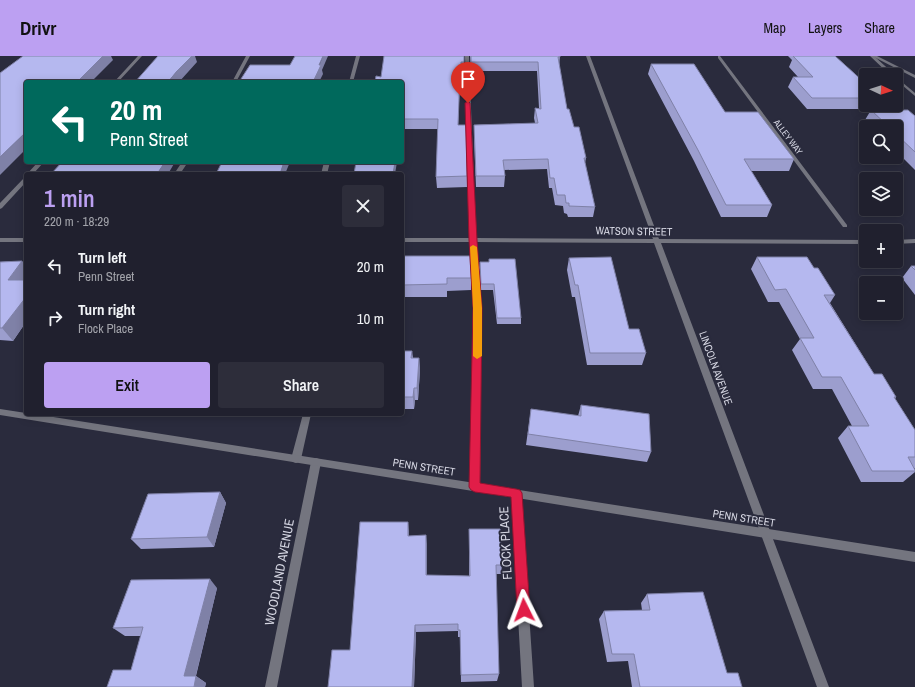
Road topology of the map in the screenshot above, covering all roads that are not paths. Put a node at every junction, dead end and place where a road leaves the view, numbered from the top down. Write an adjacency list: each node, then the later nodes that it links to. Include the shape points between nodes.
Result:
1 (140, 56): 10 (street)
2 (248, 56): 11 (street)
3 (358, 56): 12 (street)
4 (467, 56): 23 (street)
5 (588, 56): 24 (street, LINCOLN AVENUE)
6 (873, 56): 8 (street); 9 (street)
7 (719, 57): 19 (street, ALLEY WAY)
8 (886, 68)
9 (915, 77)
10 (118, 80)
11 (235, 80)
12 (352, 80)
13 (903, 84): 14 (street)
14 (915, 95)
15 (40, 164): 16 (street)
16 (32, 172)
17 (24, 181): 18 (street)
18 (0, 207)
19 (845, 226)
20 (0, 240): 21 (street)
21 (24, 240)
22 (404, 240): 23 (street, WATSON STREET)
23 (473, 240): 24 (street, WATSON STREET); 34 (street, via 477,308)
24 (657, 241): 26 (street, WATSON STREET); 36 (street, LINCOLN AVENUE)
25 (915, 241): 27 (street)
26 (859, 242)
27 (903, 242)
28 (0, 412): 29 (street, PENN STREET)
29 (24, 416)
30 (25, 416): 32 (street, PENN STREET)
31 (307, 416): 32 (street)
32 (296, 459): 33 (street, PENN STREET)
33 (316, 462): 34 (street, PENN STREET); 38 (street, WOODLAND AVENUE)
34 (475, 487): 35 (street, PENN STREET)
35 (516, 493): 36 (street, PENN STREET); 39 (street, FLOCK PLACE)
36 (766, 533): 37 (street, PENN STREET); 40 (street, LINCOLN AVENUE)
37 (915, 557)
38 (271, 687)
39 (528, 687)
40 (823, 687)

